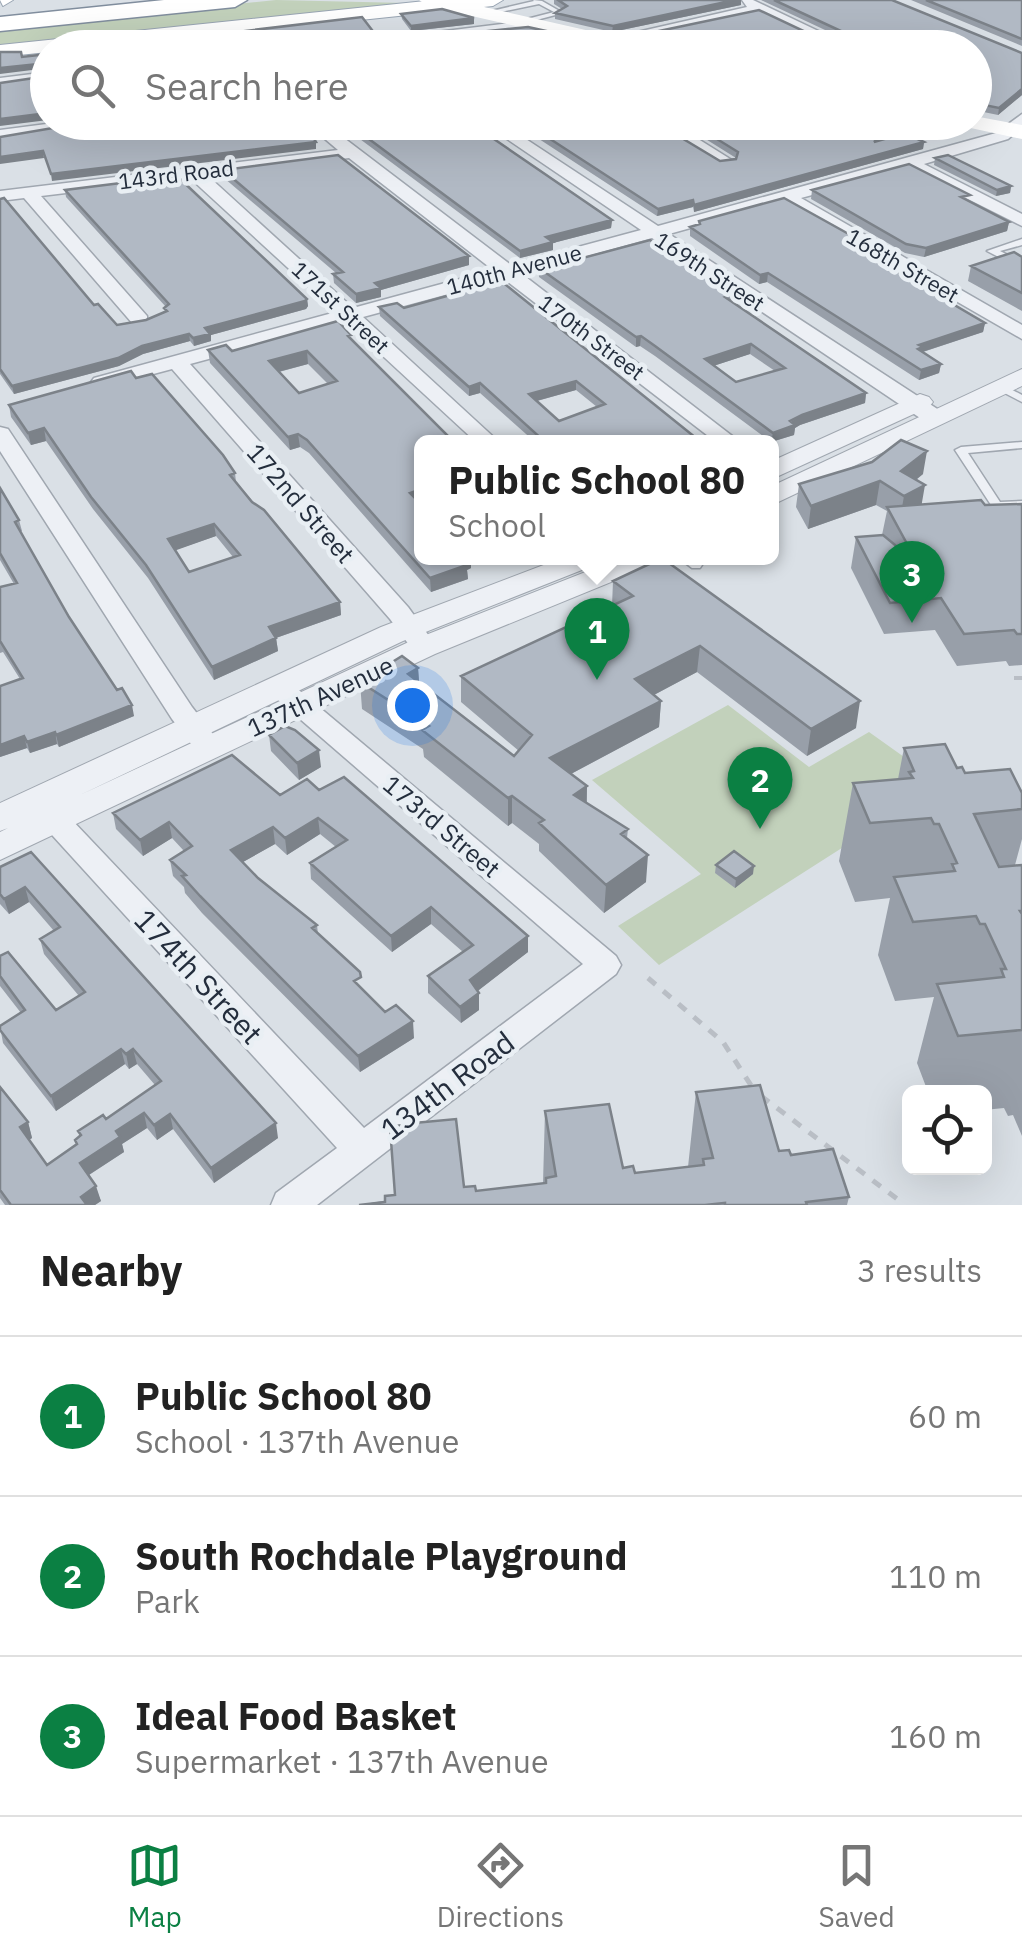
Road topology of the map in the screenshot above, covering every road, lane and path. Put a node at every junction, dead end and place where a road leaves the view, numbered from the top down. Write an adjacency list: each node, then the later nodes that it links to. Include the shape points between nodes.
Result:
1 (126, 0): 5 (highway)
2 (170, 0): 9 (highway)
3 (235, 0): 9 (highway)
4 (743, 0): 7 (street)
5 (1, 2)
6 (438, 2): 8 (main road); 10 (main road)
7 (760, 8): 13 (street); 14 (street)
8 (522, 10): 11 (street); 12 (main road)
9 (0, 20)
10 (188, 30)
11 (447, 30)
12 (580, 30)
13 (656, 30)
14 (808, 30)
15 (30, 48): 16 (main road)
16 (0, 51)
17 (30, 78): 18 (street)
18 (0, 82)
19 (992, 124): 20 (main road)
20 (1018, 127): 23 (street, 140th Avenue)
21 (30, 131): 22 (street)
22 (0, 134)
23 (992, 139)
24 (336, 140): 28 (street, 170th Street)
25 (516, 140): 36 (street, 169th Street)
26 (687, 140): 29 (street)
27 (988, 140): 30 (street, 140th Avenue)
28 (352, 152): 31 (street, 143rd Road); 39 (street, 170th Street)
29 (727, 162)
30 (910, 163): 34 (street, 140th Avenue); 35 (street)
31 (194, 172): 32 (street, 143rd Road); 40 (street, 171st Street)
32 (28, 193): 33 (street, 143rd Road); 41 (street)
33 (0, 196)
34 (784, 196): 36 (street, 140th Avenue); 42 (street, 168th Street)
35 (1022, 221)
36 (651, 232): 39 (street, 140th Avenue); 47 (street, 169th Street)
37 (1022, 242): 38 (lane, via 992,251)
38 (1022, 266)
39 (506, 271): 40 (street, 140th Avenue); 50 (street, 170th Street)
40 (348, 314): 44 (street, 140th Avenue); 49 (street, 171st Street)
41 (140, 320)
42 (1022, 334)
43 (1022, 354): 47 (street)
44 (176, 361): 45 (street, 140th Avenue); 56 (street, 172nd Street)
45 (90, 385)
46 (1014, 387): 47 (street)
47 (924, 411): 52 (street)
48 (0, 434): 60 (street)
49 (480, 435)
50 (720, 435)
51 (1022, 445): 53 (lane, via 961,450 997,506)
52 (779, 482)
53 (1022, 504)
54 (573, 565): 56 (street, 137th Avenue)
55 (615, 565): 56 (street, 137th Avenue)
56 (417, 637): 59 (street, 137th Avenue)
57 (1014, 678): 58 (path)
58 (1022, 678)
59 (290, 696): 60 (street, 137th Avenue); 64 (street, 173rd Street)
60 (201, 738): 61 (street, 137th Avenue)
61 (46, 811): 62 (street, 137th Avenue); 63 (street, 137th Avenue); 66 (street, 174th Street)
62 (0, 818)
63 (0, 847)
64 (605, 965): 66 (street, 134th Road)
65 (648, 978): 67 (path, via 723,1042 752,1088)
66 (362, 1150): 68 (street, 134th Road)
67 (900, 1201)
68 (289, 1205)

